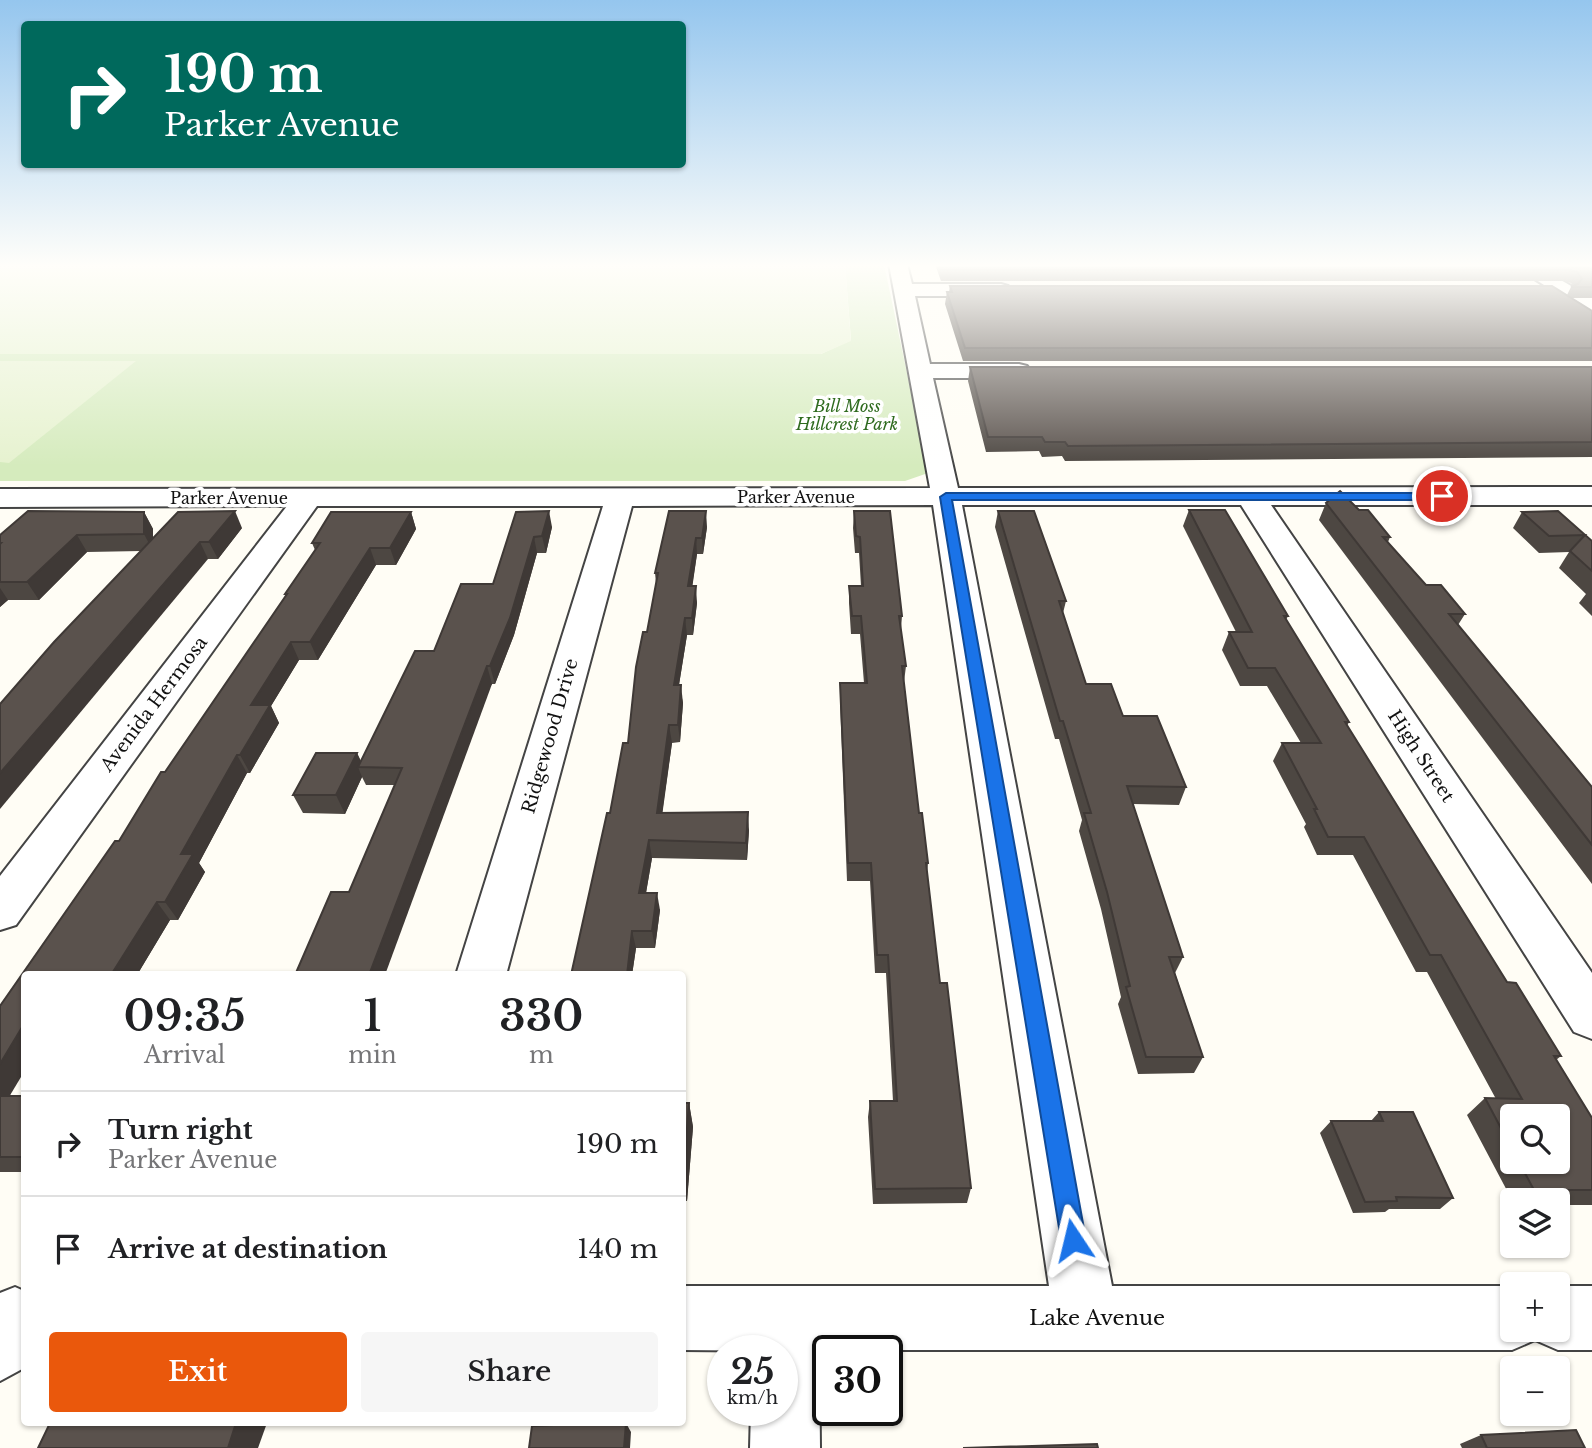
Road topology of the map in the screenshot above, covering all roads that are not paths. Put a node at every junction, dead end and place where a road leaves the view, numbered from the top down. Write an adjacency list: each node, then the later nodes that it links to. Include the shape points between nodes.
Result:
1 (912, 332): 3 (street)
2 (1039, 371): 3 (street)
3 (920, 372): 8 (street)
4 (620, 496): 7 (street, Parker Avenue); 8 (street, Parker Avenue); 12 (street, Ridgewood Drive)
5 (1250, 496): 6 (street, Parker Avenue); 8 (street, Parker Avenue); 13 (street, High Street)
6 (1578, 496): 10 (street)
7 (309, 497): 9 (street, Parker Avenue); 11 (street, Avenida Hermosa)
8 (946, 497): 16 (street)
9 (7, 504)
10 (1592, 521)
11 (0, 911)
12 (482, 971)
13 (1592, 1016)
14 (686, 1318): 15 (street, Lake Avenue)
15 (786, 1318): 16 (street, Lake Avenue); 20 (street)
16 (1086, 1318): 17 (street, Lake Avenue)
17 (1500, 1318)
18 (1570, 1318): 19 (street)
19 (1592, 1318)
20 (785, 1448)

